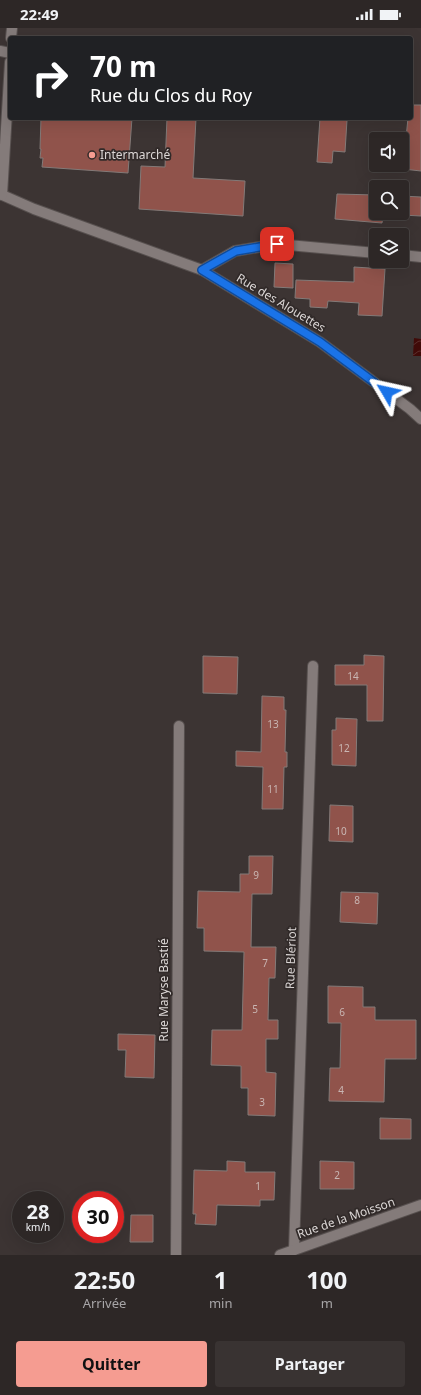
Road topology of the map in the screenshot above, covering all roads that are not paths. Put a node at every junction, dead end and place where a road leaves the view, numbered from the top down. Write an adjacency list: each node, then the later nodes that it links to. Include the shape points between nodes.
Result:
1 (8, 91): 2 (street)
2 (1, 194): 6 (street, Rue des Alouettes, via 34,209)
3 (369, 252): 6 (street, via 277,244 236,251)
4 (409, 256): 5 (street)
5 (421, 257)
6 (202, 270): 7 (street, Rue des Alouettes, via 320,342 410,408)
7 (421, 419)
8 (313, 666): 11 (street, Rue Blériot)
9 (178, 726): 12 (street, Rue Maryse Bastié)
10 (421, 1205): 11 (street, Rue de la Moisson)
11 (294, 1250): 13 (street, Rue de la Moisson)
12 (176, 1255)
13 (280, 1255)

